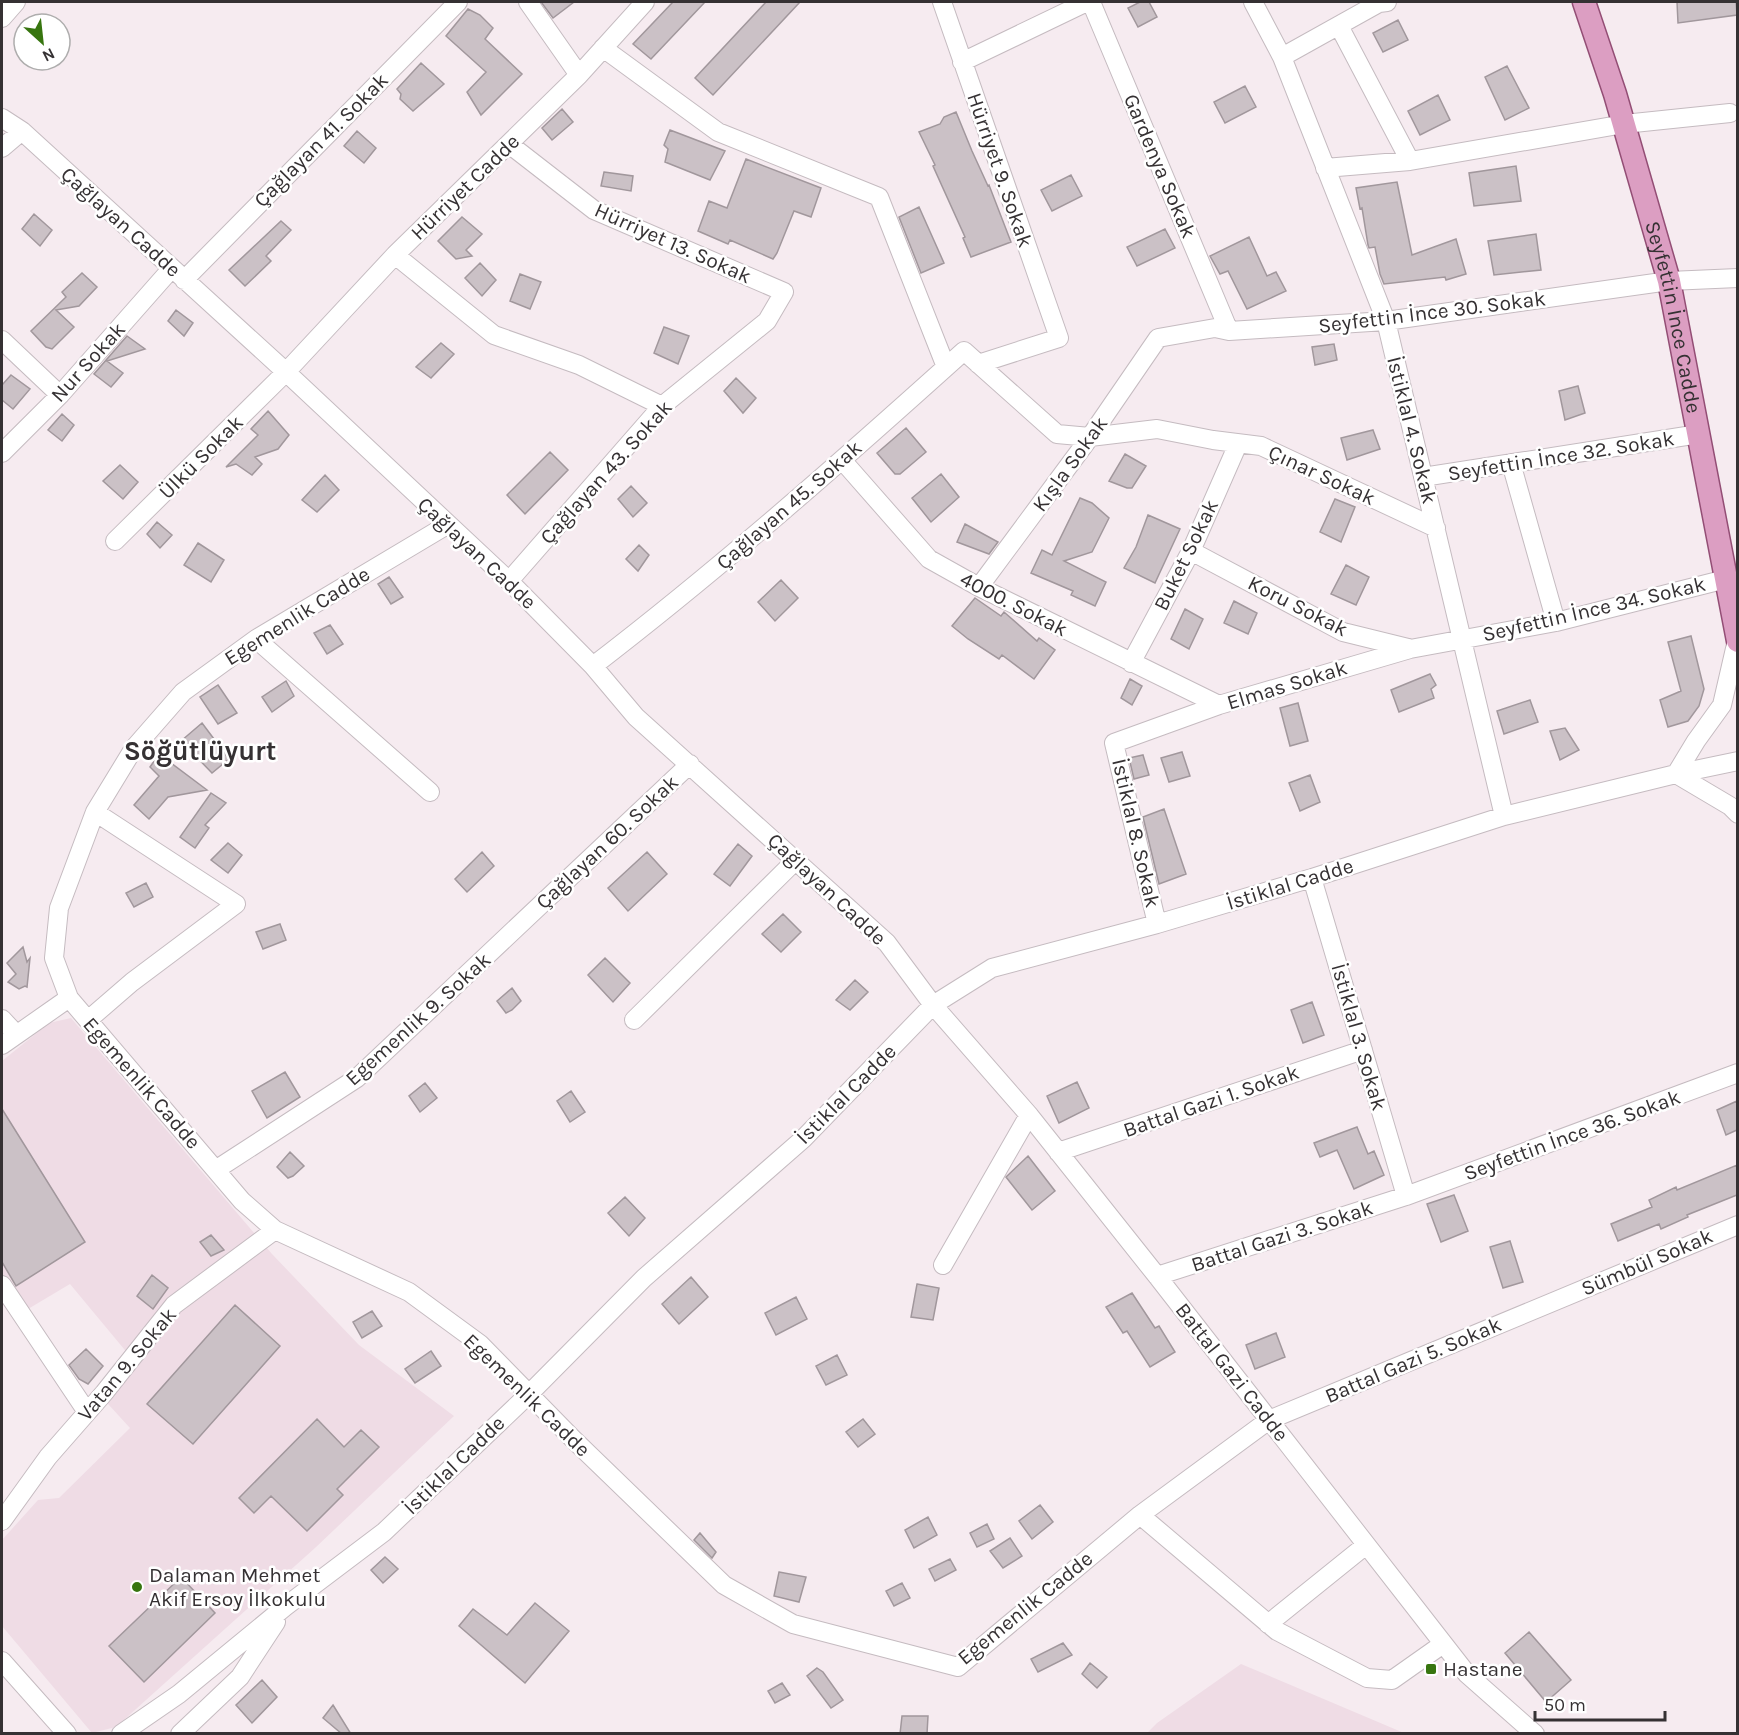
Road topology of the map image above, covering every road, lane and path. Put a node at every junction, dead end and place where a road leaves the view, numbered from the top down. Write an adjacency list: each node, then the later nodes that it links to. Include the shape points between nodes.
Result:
1 (16, 2): 10 (street)
2 (459, 2): 25 (street, Çağlayan 41. Sokak)
3 (528, 2): 15 (street)
4 (645, 2): 12 (street, Hürriyet Cadde)
5 (942, 2): 14 (street, Hürriyet 9. Sokak)
6 (1089, 2): 14 (street); 30 (street, Gardenya Sokak)
7 (1253, 2): 13 (street, İstiklal 4. Sokak)
8 (1387, 2): 11 (street)
9 (1584, 2): 18 (main road, Seyfettin İnce Cadde)
10 (2, 18)
11 (1339, 26): 13 (street); 22 (street)
12 (603, 48): 15 (street, Hürriyet Cadde); 34 (street, via 718,132 879,197)
13 (1282, 57): 23 (street, İstiklal 4. Sokak)
14 (962, 62): 33 (street, Hürriyet 9. Sokak, via 1059,338)
15 (579, 75): 20 (street, Hürriyet Cadde)
16 (1730, 112): 18 (street)
17 (2, 118): 19 (street, Çağlayan Cadde)
18 (1624, 124): 22 (street); 27 (main road, Seyfettin İnce Cadde)
19 (22, 131): 21 (street); 25 (street, Çağlayan Cadde)
20 (509, 144): 24 (street, Hürriyet Cadde); 28 (street, Hürriyet 13. Sokak, via 594,210)
21 (2, 148)
22 (1410, 161): 23 (street)
23 (1325, 168): 29 (street, İstiklal 4. Sokak)
24 (395, 255): 35 (street, Hürriyet Cadde); 37 (street, via 494,335 579,365)
25 (178, 274): 35 (street, Çağlayan Cadde); 36 (street, Nur Sokak)
26 (1737, 278): 27 (street, Seyfettin İnce 30. Sokak)
27 (1670, 281): 29 (street, Seyfettin İnce 30. Sokak); 38 (main road, Seyfettin İnce Cadde)
28 (784, 292): 37 (street, Çağlayan 43. Sokak, via 767,321)
29 (1386, 321): 30 (street, Seyfettin İnce 30. Sokak); 44 (street, İstiklal 4. Sokak)
30 (1229, 331): 31 (street, Seyfettin İnce 30. Sokak, via 1215,328)
31 (1158, 338): 39 (street, Kışla Sokak)
32 (2, 340): 36 (street)
33 (978, 364): 34 (street, Çağlayan 45. Sokak, via 964,351); 39 (street, Çınar Sokak, via 1058,434)
34 (946, 367): 42 (street, Çağlayan 45. Sokak)
35 (286, 372): 45 (street, Çağlayan Cadde); 47 (street, Ülkü Sokak)
36 (60, 395): 41 (street, Nur Sokak)
37 (662, 406): 50 (street, Çağlayan 43. Sokak)
38 (1699, 434): 43 (street, Seyfettin İnce 32. Sokak); 49 (main road, Seyfettin İnce Cadde)
39 (1090, 438): 40 (street, Çınar Sokak, via 1157,429); 51 (street, Kışla Sokak)
40 (1238, 444): 46 (street, Çınar Sokak, via 1261,446); 48 (street, Buket Sokak)
41 (2, 453)
42 (842, 460): 51 (street, 4000. Sokak, via 929,559); 58 (street, Çağlayan 45. Sokak, via 671,606)
43 (1512, 463): 44 (street, Seyfettin İnce 32. Sokak); 52 (street)
44 (1424, 477): 46 (street, İstiklal 4. Sokak)
45 (447, 525): 50 (street, Çağlayan Cadde); 53 (street, Egemenlik Cadde)
46 (1436, 528): 54 (street, İstiklal 4. Sokak)
47 (115, 542)
48 (1191, 551): 56 (street, Koru Sokak, via 1343,632); 57 (street, Buket Sokak)
49 (1726, 579): 52 (street, Seyfettin İnce 34. Sokak); 55 (main road, Seyfettin İnce Cadde)
50 (509, 581): 58 (street, Çağlayan Cadde)
51 (979, 587): 57 (street, 4000. Sokak)
52 (1556, 622): 54 (street, Seyfettin İnce 34. Sokak)
53 (256, 639): 64 (street); 65 (street, Egemenlik Cadde, via 183,692 134,748)
54 (1462, 639): 56 (street, Elmas Sokak); 67 (street, İstiklal 4. Sokak)
55 (1737, 640): 63 (street, via 1722,705)
56 (1410, 649): 59 (street, Elmas Sokak)
57 (1131, 663): 59 (street, 4000. Sokak)
58 (593, 666): 62 (street, Çağlayan Cadde, via 636,717)
59 (1219, 705): 60 (street, Elmas Sokak)
60 (1114, 743): 71 (street, İstiklal 8. Sokak)
61 (1737, 761): 63 (street, İstiklal Cadde)
62 (690, 764): 68 (street, Çağlayan Cadde); 70 (street, Çağlayan 60. Sokak)
63 (1676, 774): 66 (street); 67 (street, İstiklal Cadde)
64 (430, 792)
65 (95, 812): 72 (street, Egemenlik Cadde, via 59,908 54,958); 75 (street, via 236,904)
66 (1737, 814)
67 (1504, 816): 69 (street, İstiklal Cadde)
68 (796, 860): 73 (street, Çağlayan Cadde, via 887,943); 76 (street)
69 (1312, 878): 71 (street, İstiklal Cadde); 78 (street, İstiklal 3. Sokak)
70 (524, 921): 82 (street, Egemenlik 9. Sokak, via 357,1078)
71 (1157, 924): 73 (street, İstiklal Cadde, via 992,968)
72 (69, 998): 75 (street, Egemenlik Cadde); 77 (street)
73 (933, 1005): 80 (street, Battal Gazi Cadde); 90 (street, İstiklal Cadde, via 803,1139 644,1278)
74 (2, 1019): 77 (street)
75 (88, 1020): 82 (street, Egemenlik Cadde)
76 (634, 1020)
77 (9, 1040)
78 (1363, 1050): 81 (street, Battal Gazi 1. Sokak); 83 (street, İstiklal 3. Sokak)
79 (1737, 1073): 83 (street, Seyfettin İnce 36. Sokak)
80 (1029, 1115): 81 (street, Battal Gazi Cadde); 86 (street)
81 (1058, 1152): 87 (street, Battal Gazi Cadde)
82 (217, 1169): 85 (street, Egemenlik Cadde, via 242,1201)
83 (1406, 1196): 87 (street, Battal Gazi 3. Sokak)
84 (1737, 1225): 89 (street, Sümbül Sokak)
85 (275, 1230): 90 (street, Egemenlik Cadde, via 409,1292 480,1344); 91 (street, Vatan 9. Sokak, via 174,1305)
86 (943, 1265)
87 (1157, 1276): 92 (street, Battal Gazi Cadde)
88 (2, 1285): 91 (street)
89 (1557, 1300): 92 (street, Battal Gazi 5. Sokak)
90 (529, 1394): 93 (street, Egemenlik Cadde, via 724,1585 794,1624 958,1667); 96 (street, İstiklal Cadde, via 384,1532)
91 (87, 1412): 94 (street, Vatan 9. Sokak, via 48,1457)
92 (1269, 1420): 93 (street, Battal Gazi 5. Sokak); 95 (street, Battal Gazi Cadde)
93 (1140, 1515): 97 (street)
94 (2, 1521)
95 (1366, 1545): 97 (street); 98 (street, Battal Gazi Cadde)
96 (286, 1606): 101 (street, İstiklal Cadde, via 179,1694); 102 (street, via 240,1677)
97 (1268, 1624): 98 (street, via 1367,1678 1392,1680)
98 (1443, 1644): 103 (street, Battal Gazi Cadde, via 1467,1674)
99 (2, 1661): 100 (street)
100 (67, 1734)
101 (121, 1734)
102 (180, 1734)
103 (1535, 1734)

